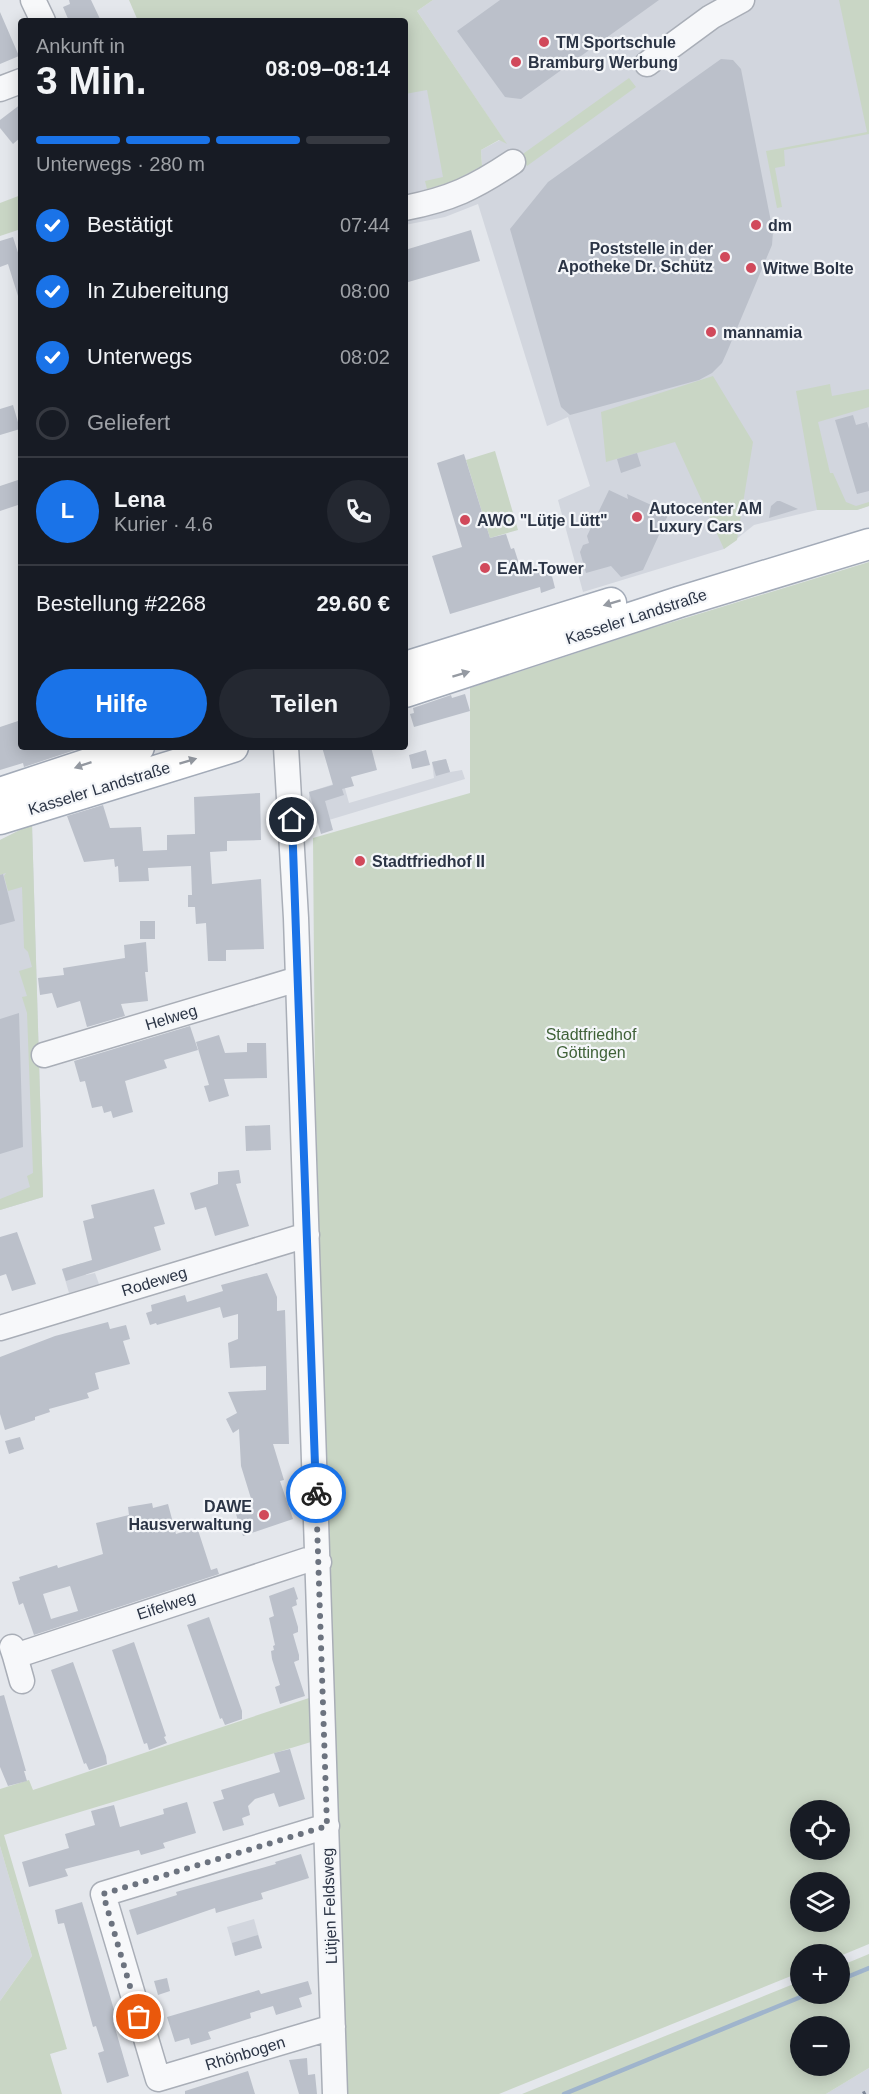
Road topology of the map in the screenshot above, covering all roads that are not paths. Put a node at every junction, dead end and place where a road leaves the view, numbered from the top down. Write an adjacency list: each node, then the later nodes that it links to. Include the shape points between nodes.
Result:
1 (33, 0): 3 (street)
2 (742, 0): 4 (street)
3 (42, 18)
4 (647, 63)
5 (18, 82): 6 (street)
6 (0, 89)
7 (513, 162): 8 (street, via 452,197)
8 (408, 207)
9 (869, 525): 11 (main road, Kasseler Landstraße, one-way to 11)
10 (869, 544): 12 (main road, Kasseler Landstraße, one-way to 10)
11 (408, 667)
12 (408, 691)
13 (130, 750): 16 (main road, Kasseler Landstraße, one-way to 16)
14 (223, 750): 17 (main road, Kasseler Landstraße, one-way to 14)
15 (286, 750): 18 (street, Lütjen Feldsweg)
16 (0, 793)
17 (0, 819)
18 (298, 979): 19 (street, Helweg); 20 (street, Lütjen Feldsweg)
19 (44, 1055)
20 (307, 1235): 21 (street, Rodeweg); 22 (street, Lütjen Feldsweg)
21 (0, 1328)
22 (319, 1562): 23 (street, Eifelweg, via 307,1560 13,1651); 24 (street, Lütjen Feldsweg)
23 (22, 1681)
24 (327, 1826): 25 (street, Lütjen Feldsweg); 26 (street, Rhönbogen, via 103,1894)
25 (333, 2027): 26 (street, Rhönbogen); 27 (street, Lütjen Feldsweg)
26 (155, 2086)
27 (335, 2094)

